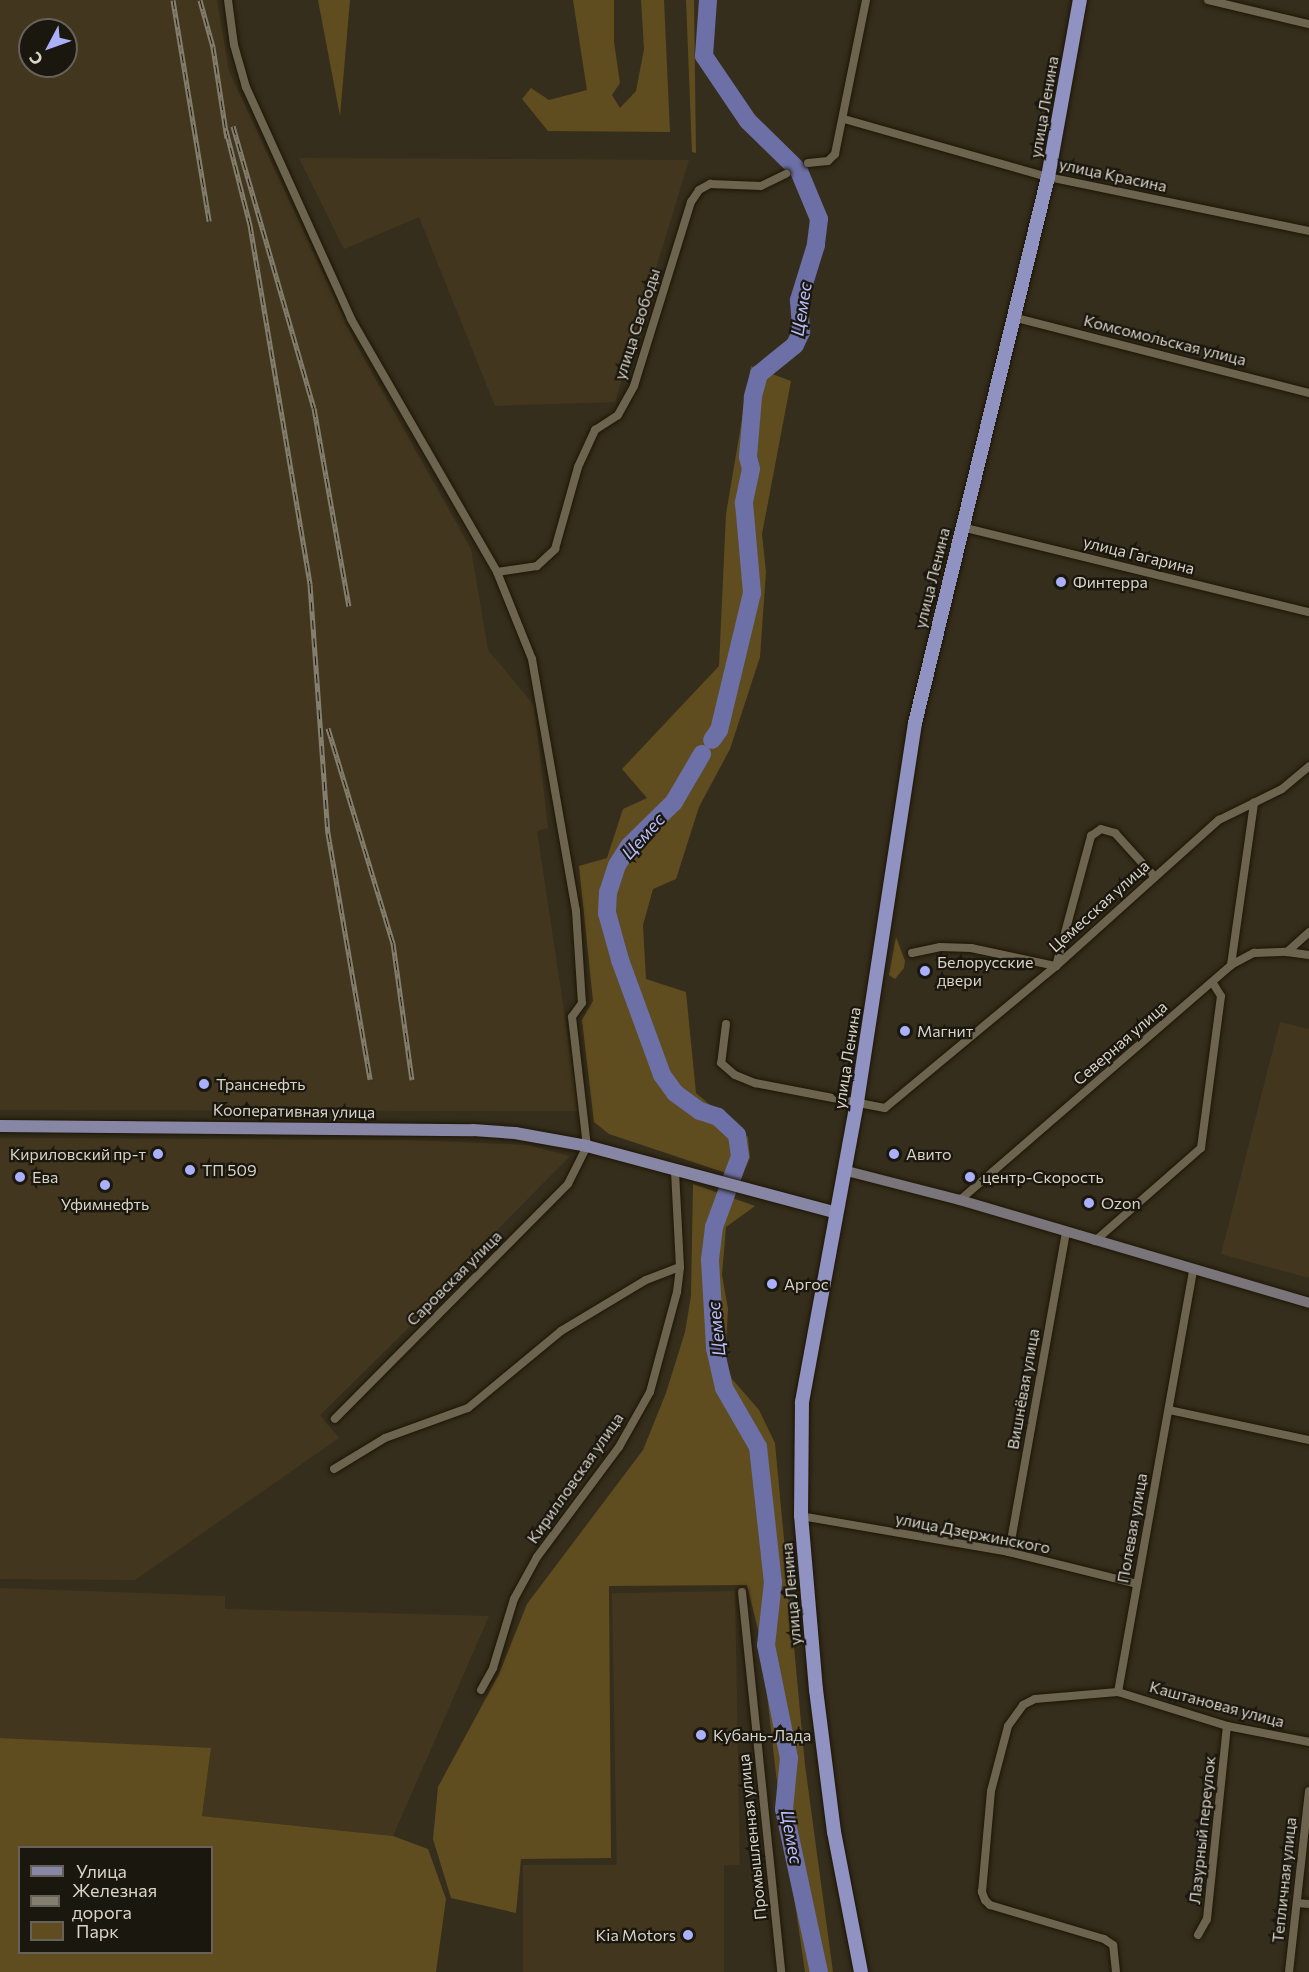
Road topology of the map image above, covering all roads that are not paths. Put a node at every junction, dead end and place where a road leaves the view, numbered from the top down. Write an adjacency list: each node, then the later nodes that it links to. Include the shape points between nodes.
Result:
1 (228, 0): 14 (street, via 234,45 246,87 351,318)
2 (866, 0): 6 (street)
3 (1080, 0): 9 (highway, улица Ленина)
4 (1208, 0): 5 (street)
5 (1309, 24)
6 (844, 119): 7 (street, via 835,154 828,161); 9 (street, улица Красина)
7 (808, 163)
8 (786, 174): 14 (street, улица Свободы, via 761,186 710,184 699,190 691,202 634,386 618,415 595,430 578,467 555,549 537,566)
9 (1048, 177): 10 (street, улица Красина); 11 (highway, улица Ленина)
10 (1309, 231)
11 (1013, 317): 12 (street, Комсомольская улица); 13 (highway, улица Ленина)
12 (1309, 393)
13 (962, 527): 15 (street, улица Гагарина); 27 (highway, улица Ленина, via 915,723)
14 (497, 572): 29 (street, via 532,659 561,813 576,911 582,1003 572,1017)
15 (1309, 612)
16 (1309, 766): 17 (street, Цемесская улица, via 1282,789)
17 (1254, 803): 18 (street, Цемесская улица, via 1219,820); 23 (street)
18 (1154, 876): 24 (street, Цемесская улица); 24 (street, via 1115,833 1101,829 1091,836)
19 (1309, 932): 20 (street)
20 (1287, 952): 22 (street, Северная улица); 23 (street, Северная улица, via 1254,954)
21 (912, 953): 24 (street, via 940,947 971,948)
22 (1309, 955)
23 (1231, 965): 25 (street, Северная улица)
24 (1056, 966): 27 (street, Цемесская улица, via 885,1108)
25 (1213, 982): 32 (street, Северная улица); 35 (street, via 1221,996 1201,1148)
26 (726, 1024): 27 (street, via 721,1063 735,1075 755,1083)
27 (857, 1102): 31 (highway, улица Ленина)
28 (0, 1126): 29 (main road, Кооперативная улица, via 472,1130)
29 (586, 1149): 30 (main road, Кооперативная улица); 40 (street, Саровская улица, via 568,1184)
30 (675, 1170): 33 (main road, Кооперативная улица); 36 (street, Кирилловская улица)
31 (843, 1170): 32 (main road); 33 (highway, улица Ленина)
32 (960, 1200): 34 (main road)
33 (834, 1212): 43 (highway, улица Ленина, via 802,1402)
34 (1066, 1232): 35 (main road); 44 (street, Вишнёвая улица)
35 (1095, 1241): 37 (main road)
36 (680, 1267): 42 (street, via 646,1280 561,1331 468,1408 385,1438); 47 (street, Кирилловская улица, via 650,1392 619,1447 537,1557 514,1599 494,1668)
37 (1193, 1271): 38 (main road); 39 (street, Полевая улица)
38 (1309, 1303)
39 (1168, 1410): 41 (street); 45 (street, Полевая улица)
40 (335, 1419)
41 (1309, 1440)
42 (334, 1469)
43 (801, 1516): 44 (street, улица Дзержинского); 56 (highway, улица Ленина, via 816,1690 834,1832)
44 (1009, 1552): 45 (street, улица Дзержинского)
45 (1137, 1584): 48 (street, Полевая улица)
46 (742, 1592): 55 (street, Промышленная улица)
47 (481, 1690)
48 (1118, 1692): 49 (street, Каштановая улица); 57 (street, via 1035,1699 1023,1705 1008,1726 991,1791 982,1892 990,1905 1104,1939 1113,1945)
49 (1227, 1726): 50 (street, Каштановая улица); 54 (street, Лазурный переулок, via 1207,1919)
50 (1309, 1742)
51 (1309, 1791): 52 (street, Тепличная улица)
52 (1297, 1903): 53 (street); 58 (street, Тепличная улица)
53 (1309, 1904)
54 (1198, 1935)
55 (781, 1972)
56 (861, 1972)
57 (1116, 1972)
58 (1289, 1972)

